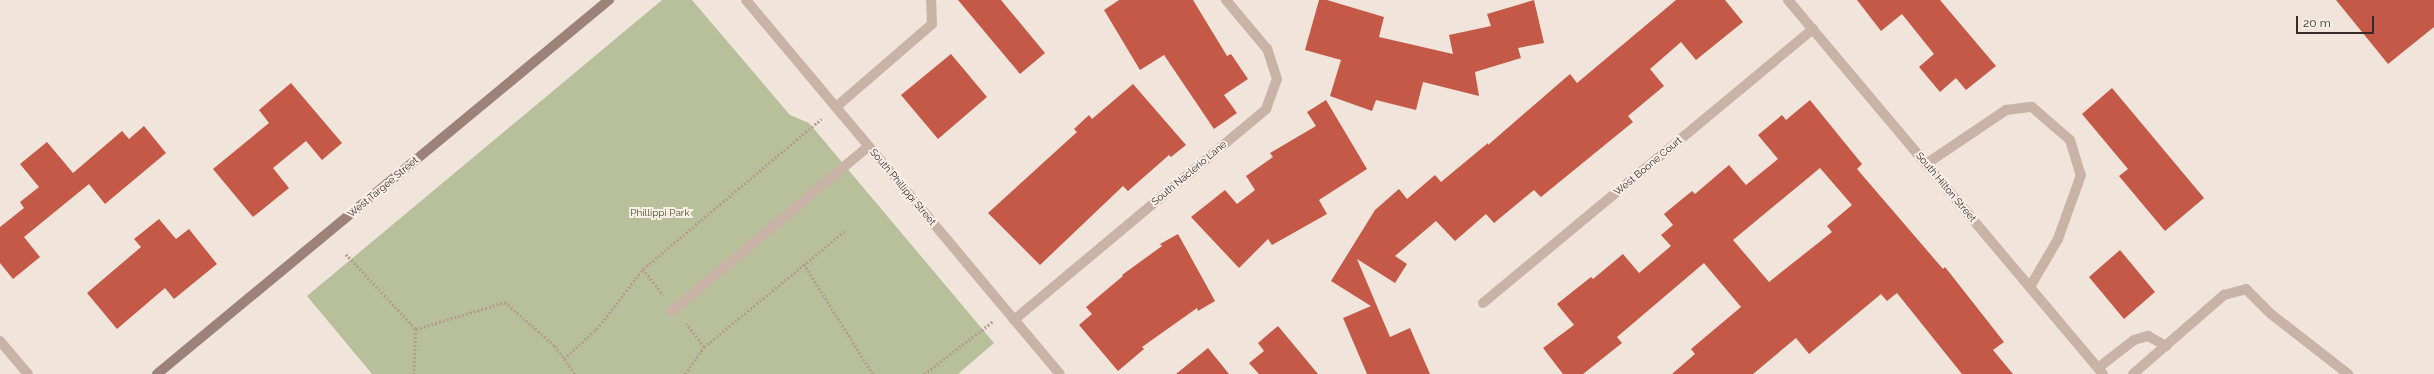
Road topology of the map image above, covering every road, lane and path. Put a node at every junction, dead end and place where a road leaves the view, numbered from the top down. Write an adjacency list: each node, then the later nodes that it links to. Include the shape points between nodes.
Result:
1 (609, 0): 26 (street, West Targee Street)
2 (746, 0): 7 (street, South Phillippi Street)
3 (931, 0): 7 (street, via 932,24)
4 (1226, 0): 18 (street, South Naclerio Lane, via 1267,49 1277,79 1266,109)
5 (1788, 0): 6 (street, South Hilton Street)
6 (1813, 29): 9 (street, South Hilton Street); 15 (street, West Boone Court)
7 (836, 107): 8 (street, South Phillippi Street); 13 (path)
8 (869, 146): 16 (street); 17 (street, South Phillippi Street)
9 (1926, 164): 14 (street, South Hilton Street); 14 (street, via 2006,110 2032,107 2070,140 2081,175 2058,239)
10 (846, 230): 12 (path)
11 (346, 254): 19 (path)
12 (804, 264): 21 (path); 30 (path)
13 (643, 270): 16 (path); 23 (path, via 599,326)
14 (2030, 287): 24 (street, South Hilton Street)
15 (1483, 303)
16 (673, 311): 21 (path)
17 (1007, 311): 18 (street, South Phillippi Street); 31 (path)
18 (1014, 320): 32 (street, South Phillippi Street)
19 (416, 329): 23 (path, via 505,302 555,346); 27 (path)
20 (0, 341): 25 (street)
21 (704, 346): 29 (path)
22 (2166, 346): 24 (street, via 2148,336 2134,340); 33 (street); 34 (street, via 2224,295 2246,289 2271,314)
23 (564, 359): 28 (path)
24 (2100, 371)
25 (28, 374)
26 (157, 374)
27 (414, 374)
28 (575, 374)
29 (684, 374)
30 (873, 374)
31 (924, 374)
32 (1060, 374)
33 (2133, 374)
34 (2348, 374)

